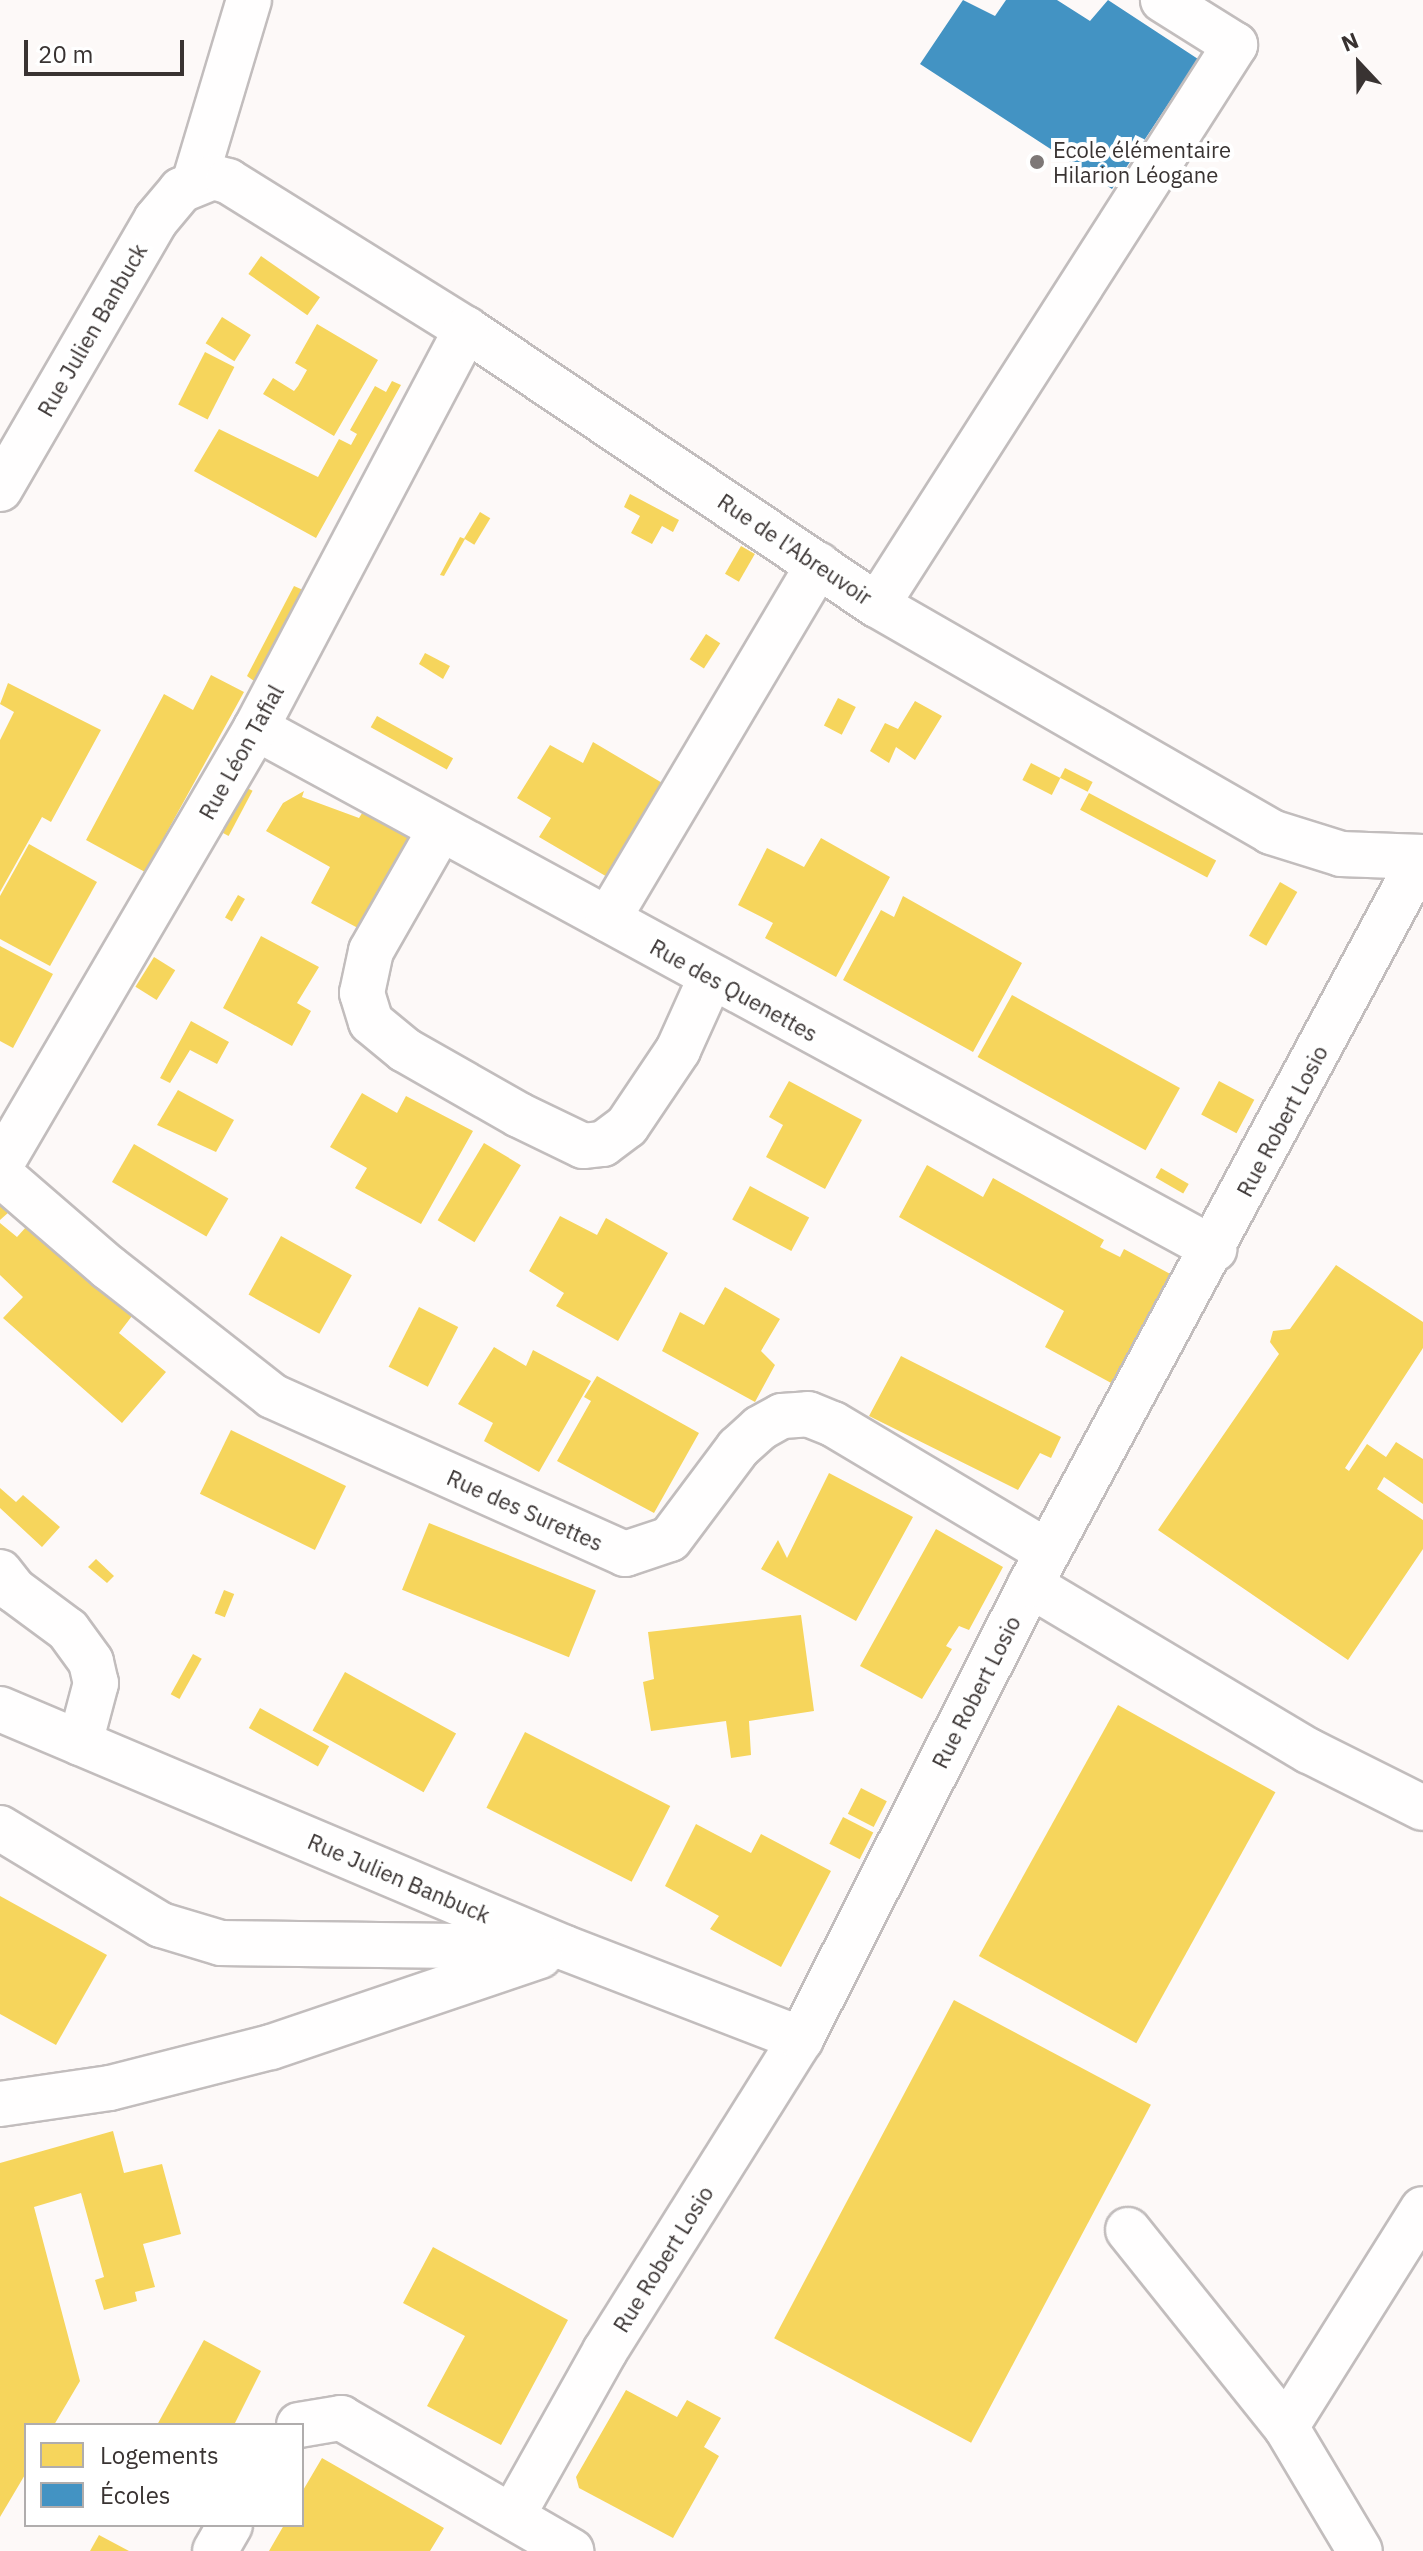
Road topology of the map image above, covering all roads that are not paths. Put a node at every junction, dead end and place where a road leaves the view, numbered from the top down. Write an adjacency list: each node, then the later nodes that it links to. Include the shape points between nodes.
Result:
1 (249, 0): 3 (street)
2 (1163, 0): 7 (street, via 1235,45)
3 (195, 180): 4 (street, Rue de l'Abreuvoir, via 228,181); 5 (street, Rue Julien Banbuck, via 156,220)
4 (466, 329): 6 (street, Rue de l'Abreuvoir); 8 (street, Rue Léon Tafial)
5 (0, 489)
6 (818, 565): 7 (street, Rue de l'Abreuvoir); 11 (street)
7 (877, 605): 10 (street, Rue de l'Abreuvoir, via 1271,832 1341,854)
8 (256, 728): 9 (street, Rue des Quenettes); 13 (street, Rue Léon Tafial)
9 (440, 830): 11 (street, Rue des Quenettes); 12 (street, via 371,951 362,993 371,1022 405,1050 519,1115 583,1146 603,1144 627,1126 678,1050)
10 (1422, 857): 15 (street, Rue Robert Losio)
11 (608, 919): 12 (street, Rue des Quenettes)
12 (710, 979): 15 (street, Rue des Quenettes)
13 (0, 1166)
14 (0, 1174): 16 (street, Rue des Surettes, via 272,1396 625,1554 670,1539 738,1448 760,1428 782,1416 808,1414)
15 (1214, 1249): 16 (street, Rue Robert Losio)
16 (1039, 1568): 20 (street, Rue des Surettes, via 1309,1751); 23 (street, Rue Robert Losio)
17 (0, 1572): 19 (street, via 14,1590 68,1630 91,1662 96,1683)
18 (0, 1709): 19 (street, Rue Julien Banbuck)
19 (80, 1743): 22 (street, Rue Julien Banbuck)
20 (1423, 1808)
21 (0, 1828): 22 (street, via 161,1925 221,1943)
22 (565, 1948): 23 (street, Rue Julien Banbuck); 24 (street, via 271,2047 110,2088)
23 (801, 2039): 29 (street, Rue Robert Losio, via 605,2351)
24 (0, 2104)
25 (1423, 2209): 28 (street)
26 (1128, 2230): 28 (street)
27 (304, 2424): 29 (street, via 341,2418)
28 (1286, 2427): 31 (street)
29 (513, 2515): 33 (street)
30 (229, 2527): 32 (street)
31 (1357, 2549)
32 (215, 2551)
33 (571, 2551)

